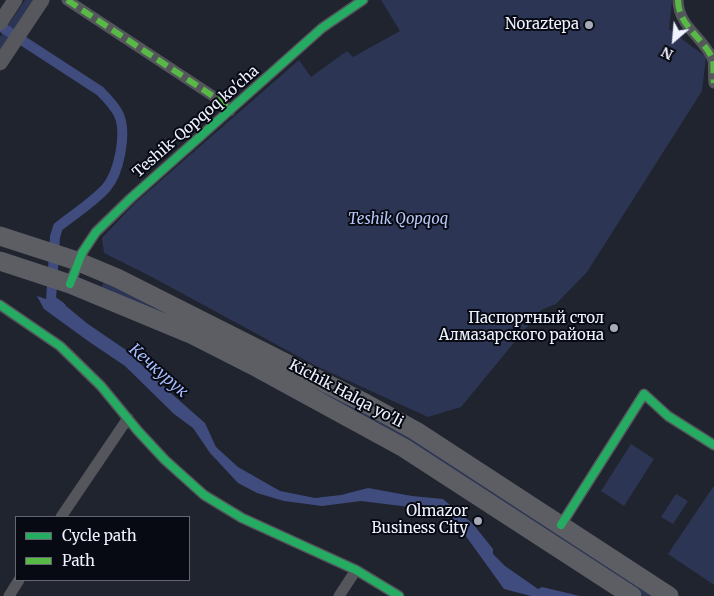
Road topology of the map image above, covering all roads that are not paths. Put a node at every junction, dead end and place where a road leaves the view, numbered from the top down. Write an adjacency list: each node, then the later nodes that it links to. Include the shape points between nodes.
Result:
1 (15, 0): 6 (main road)
2 (42, 0): 7 (main road)
3 (67, 0): 9 (street, via 222,102)
4 (363, 0): 9 (street, Teshik-Qopqoq ko'cha, via 322,28)
5 (678, 0): 8 (street, via 682,18 714,62)
6 (1, 22)
7 (0, 63)
8 (714, 83)
9 (230, 111): 11 (street, Teshik-Qopqoq ko'cha, via 96,232)
10 (0, 236): 11 (highway, Kichik Halqa yo'li)
11 (76, 261): 13 (street, Teshik-Qopqoq ko'cha); 18 (highway, Kichik Halqa yo'li, via 155,296 365,402 440,446)
12 (0, 262): 13 (highway, Kichik Halqa yo'li)
13 (69, 283): 24 (highway, Kichik Halqa yo'li, via 193,336 360,423 446,474)
14 (0, 305): 15 (street, via 60,346 102,386)
15 (128, 418): 17 (street); 19 (street, via 165,460 223,508)
16 (714, 445): 18 (street, via 668,416 644,394)
17 (62, 516)
18 (560, 525): 25 (highway, Kichik Halqa yo'li)
19 (356, 570): 22 (street); 23 (street)
20 (18, 581): 21 (street)
21 (8, 596)
22 (339, 596)
23 (399, 596)
24 (632, 596)
25 (669, 596)

